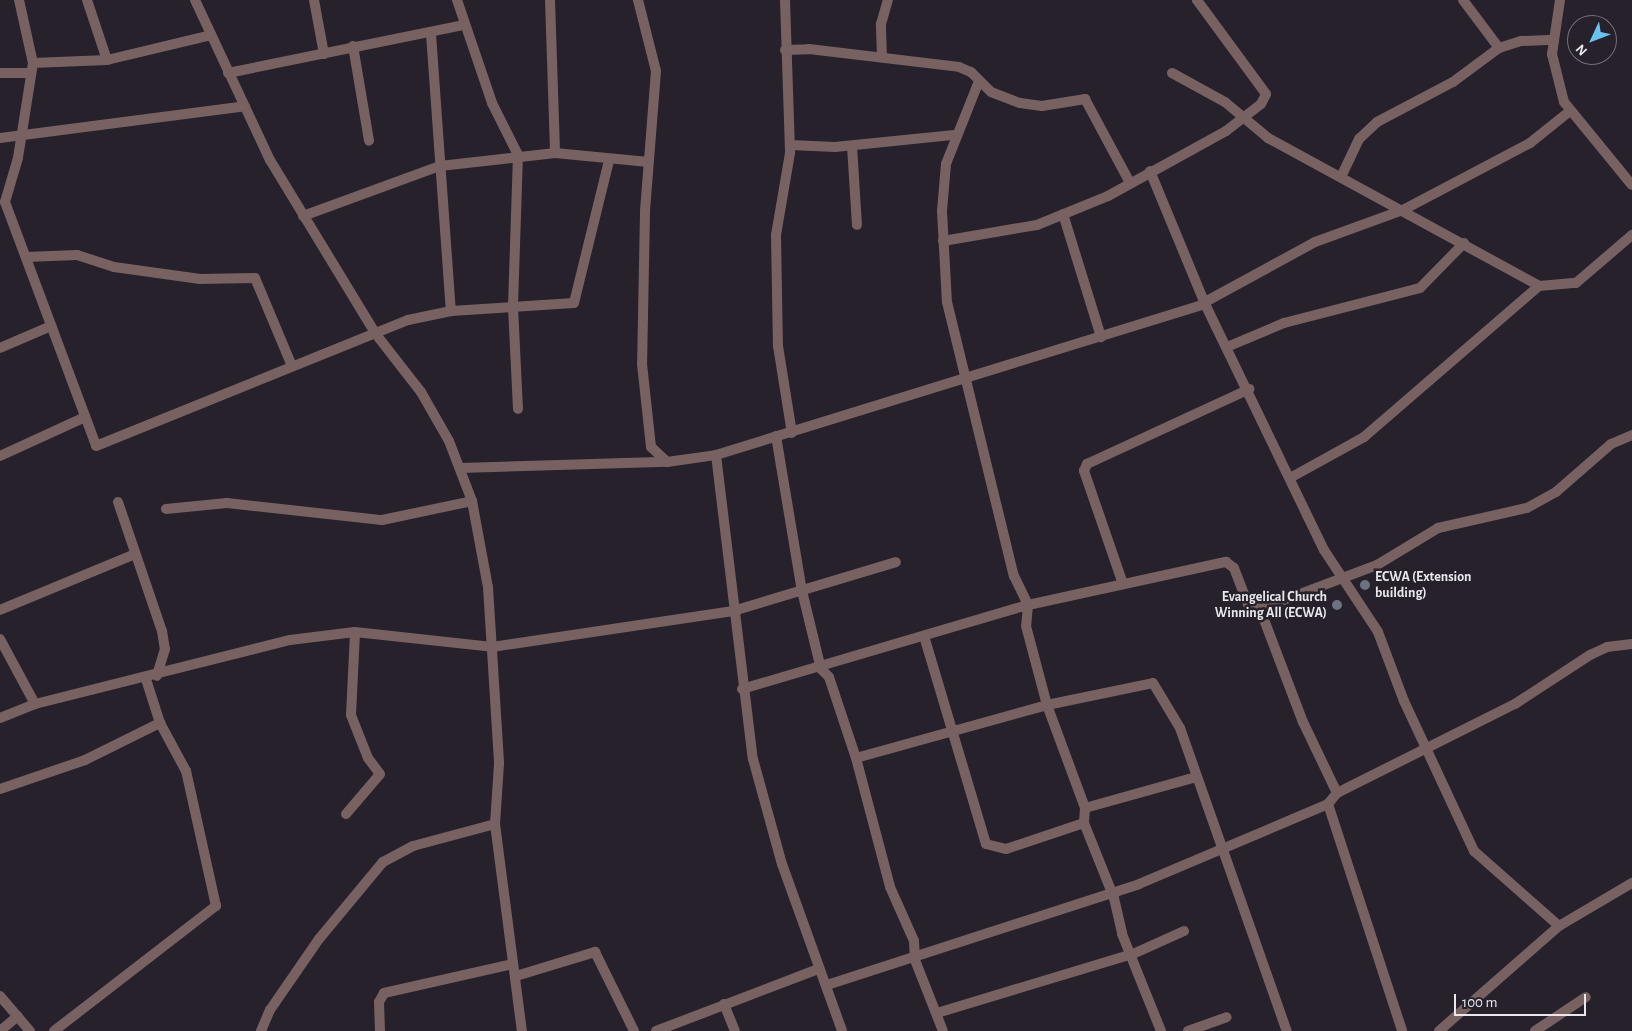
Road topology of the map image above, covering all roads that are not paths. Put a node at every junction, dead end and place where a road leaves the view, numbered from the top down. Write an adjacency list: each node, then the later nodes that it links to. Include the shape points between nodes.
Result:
1 (18, 0): 23 (street)
2 (87, 0): 22 (street)
3 (195, 0): 15 (street)
4 (314, 0): 20 (street)
5 (457, 0): 13 (street)
6 (550, 0): 37 (street)
7 (638, 0): 40 (street, via 656,71)
8 (785, 0): 19 (street)
9 (888, 0): 21 (street, via 881,24)
10 (1197, 0): 30 (street, via 1266,94)
11 (1463, 0): 18 (street)
12 (1560, 0): 16 (street)
13 (464, 25): 14 (street); 38 (street, via 492,103)
14 (431, 34): 17 (street); 41 (street)
15 (211, 35): 22 (street); 25 (street)
16 (1554, 40): 18 (street, via 1521,41); 29 (street, via 1552,54)
17 (353, 46): 20 (street); 34 (street)
18 (1499, 48): 43 (street, via 1453,82 1365,131)
19 (785, 50): 21 (street); 35 (street)
20 (324, 54): 25 (street)
21 (882, 57): 27 (street, via 959,67)
22 (107, 60): 23 (street)
23 (32, 68): 24 (street); 31 (street)
24 (0, 73)
25 (228, 73): 28 (street)
26 (1172, 73): 30 (street)
27 (979, 81): 32 (street); 44 (street, via 991,92 1020,103 1042,106 1085,100)
28 (245, 106): 31 (street); 49 (street)
29 (1570, 111): 45 (street); 47 (street, via 1530,143)
30 (1246, 118): 42 (street); 43 (street, via 1268,138)
31 (21, 135): 33 (street); 46 (street)
32 (954, 135): 36 (street); 52 (street, via 946,164)
33 (0, 138)
34 (368, 141)
35 (790, 145): 36 (street); 69 (street, via 788,181 776,235 778,346)
36 (852, 146): 50 (street)
37 (555, 153): 38 (street); 39 (street)
38 (518, 155): 41 (street); 57 (street)
39 (609, 161): 40 (street); 57 (street, via 576,301)
40 (649, 162): 74 (street, via 642,364 650,447)
41 (440, 166): 49 (street); 58 (street)
42 (1150, 171): 44 (street); 56 (street)
43 (1341, 177): 47 (street)
44 (1130, 183): 48 (street)
45 (1632, 184)
46 (2, 202): 54 (street)
47 (1403, 210): 53 (street); 56 (street, via 1316,242)
48 (1063, 214): 52 (street, via 978,238); 61 (street)
49 (303, 216): 60 (street)
50 (857, 225)
51 (1632, 235): 55 (street, via 1576,282)
52 (943, 241): 65 (street, via 947,302)
53 (1464, 243): 55 (street); 62 (street, via 1420,288 1284,323)
54 (26, 258): 59 (street); 64 (street, via 77,255 114,267 200,279 255,278)
55 (1539, 286): 76 (street, via 1364,437)
56 (1205, 303): 61 (street); 62 (street)
57 (513, 306): 58 (street); 67 (street)
58 (451, 311): 60 (street)
59 (51, 326): 63 (street); 68 (street)
60 (375, 333): 64 (street); 75 (street, via 421,392)
61 (1101, 337): 65 (street)
62 (1227, 347): 66 (street)
63 (0, 348)
64 (292, 366): 68 (street, via 100,446 92,442)
65 (964, 375): 69 (street); 85 (street, via 1014,576)
66 (1249, 389): 76 (street); 83 (street, via 1087,464 1084,471)
67 (518, 409)
68 (83, 418): 73 (street)
69 (792, 433): 70 (street)
70 (776, 436): 72 (street); 84 (street)
71 (1632, 436): 82 (street, via 1611,444 1538,503 1438,528 1377,565)
72 (716, 454): 74 (street); 88 (street)
73 (0, 456)
74 (667, 462): 75 (street)
75 (460, 468): 77 (street)
76 (1290, 478): 82 (street, via 1330,562)
77 (472, 501): 79 (street, via 382,520 227,503); 93 (street, via 488,587)
78 (118, 502): 80 (street)
79 (166, 509)
80 (135, 554): 87 (street); 95 (street, via 162,631 164,649)
81 (896, 562): 84 (street)
82 (1344, 578): 86 (street); 103 (street, via 1378,632)
83 (1123, 584): 85 (street); 86 (street, via 1226,562 1234,568 1248,604)
84 (802, 591): 88 (street); 94 (street)
85 (1028, 605): 90 (street); 99 (street, via 1026,626)
86 (1260, 609): 107 (street, via 1303,722)
87 (0, 610)
88 (733, 611): 93 (street); 97 (street)
89 (355, 632): 93 (street); 95 (street, via 290,640); 110 (street, via 351,715 368,758 380,774)
90 (924, 636): 94 (street); 102 (street)
91 (0, 639): 98 (street)
92 (1632, 644): 103 (street, via 1607,647 1590,655 1515,704)
93 (492, 647): 112 (street, via 499,764)
94 (821, 669): 97 (street); 104 (street, via 829,678)
95 (157, 676): 96 (street)
96 (146, 679): 98 (street); 101 (street)
97 (742, 690): 121 (street, via 757,773 782,864)
98 (35, 704): 100 (street)
99 (1048, 705): 102 (street); 105 (street, via 1154,683 1180,728); 109 (street)
100 (0, 718)
101 (160, 723): 106 (street, via 77,763); 132 (street, via 186,770 216,906)
102 (952, 731): 104 (street); 111 (street, via 990,847 1006,849)
103 (1425, 747): 107 (street); 116 (street, via 1474,851)
104 (856, 758): 119 (street, via 890,888 914,941)
105 (1196, 777): 109 (street); 113 (street)
106 (0, 789)
107 (1337, 792): 108 (street)
108 (1328, 804): 113 (street); 144 (street)
109 (1085, 808): 111 (street)
110 (346, 814)
111 (1084, 823): 115 (street)
112 (495, 824): 120 (street); 133 (street, via 413,846 383,862 319,939 270,1010)
113 (1219, 848): 115 (street); 143 (street)
114 (1632, 883): 116 (street)
115 (1111, 892): 118 (street, via 1122,934); 119 (street, via 982,932)
116 (1559, 926): 145 (street)
117 (1184, 930): 118 (street)
118 (1133, 954): 127 (street); 141 (street)
119 (915, 960): 123 (street); 127 (street)
120 (513, 964): 122 (street); 134 (street, via 384,994 379,1002)
121 (818, 969): 123 (street); 126 (street)
122 (516, 976): 135 (street); 136 (street, via 595,952)
123 (827, 985): 139 (street)
124 (0, 996): 128 (street)
125 (1586, 997): 146 (street)
126 (724, 1004): 137 (street); 138 (street)
127 (936, 1013): 140 (street)
128 (18, 1016): 130 (street); 131 (street)
129 (1227, 1017): 142 (street)
130 (0, 1031)
131 (30, 1031)
132 (54, 1031)
133 (261, 1031)
134 (380, 1031)
135 (522, 1031)
136 (634, 1031)
137 (656, 1031)
138 (735, 1031)
139 (842, 1031)
140 (943, 1031)
141 (1161, 1031)
142 (1188, 1031)
143 (1287, 1031)
144 (1402, 1031)
145 (1439, 1031)
146 (1534, 1031)

